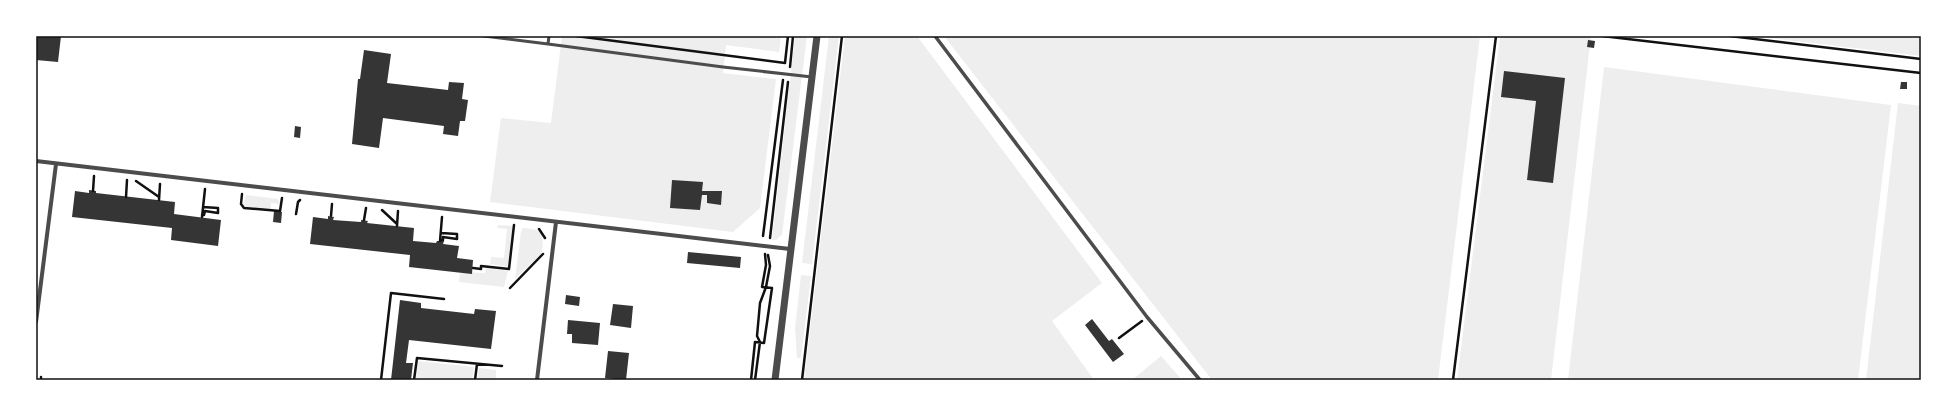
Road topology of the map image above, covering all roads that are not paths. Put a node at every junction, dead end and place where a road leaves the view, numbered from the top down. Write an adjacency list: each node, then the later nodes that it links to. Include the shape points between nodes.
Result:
1 (484, 36): 5 (lane)
2 (549, 36): 5 (lane)
3 (818, 36): 6 (street)
4 (935, 36): 14 (street, via 1147,317)
5 (548, 44): 6 (lane)
6 (812, 77): 10 (street)
7 (36, 161): 8 (street)
8 (56, 164): 9 (street); 11 (street)
9 (556, 222): 10 (street); 12 (street)
10 (790, 249): 13 (street)
11 (36, 322)
12 (537, 380)
13 (775, 380)
14 (1200, 380)

